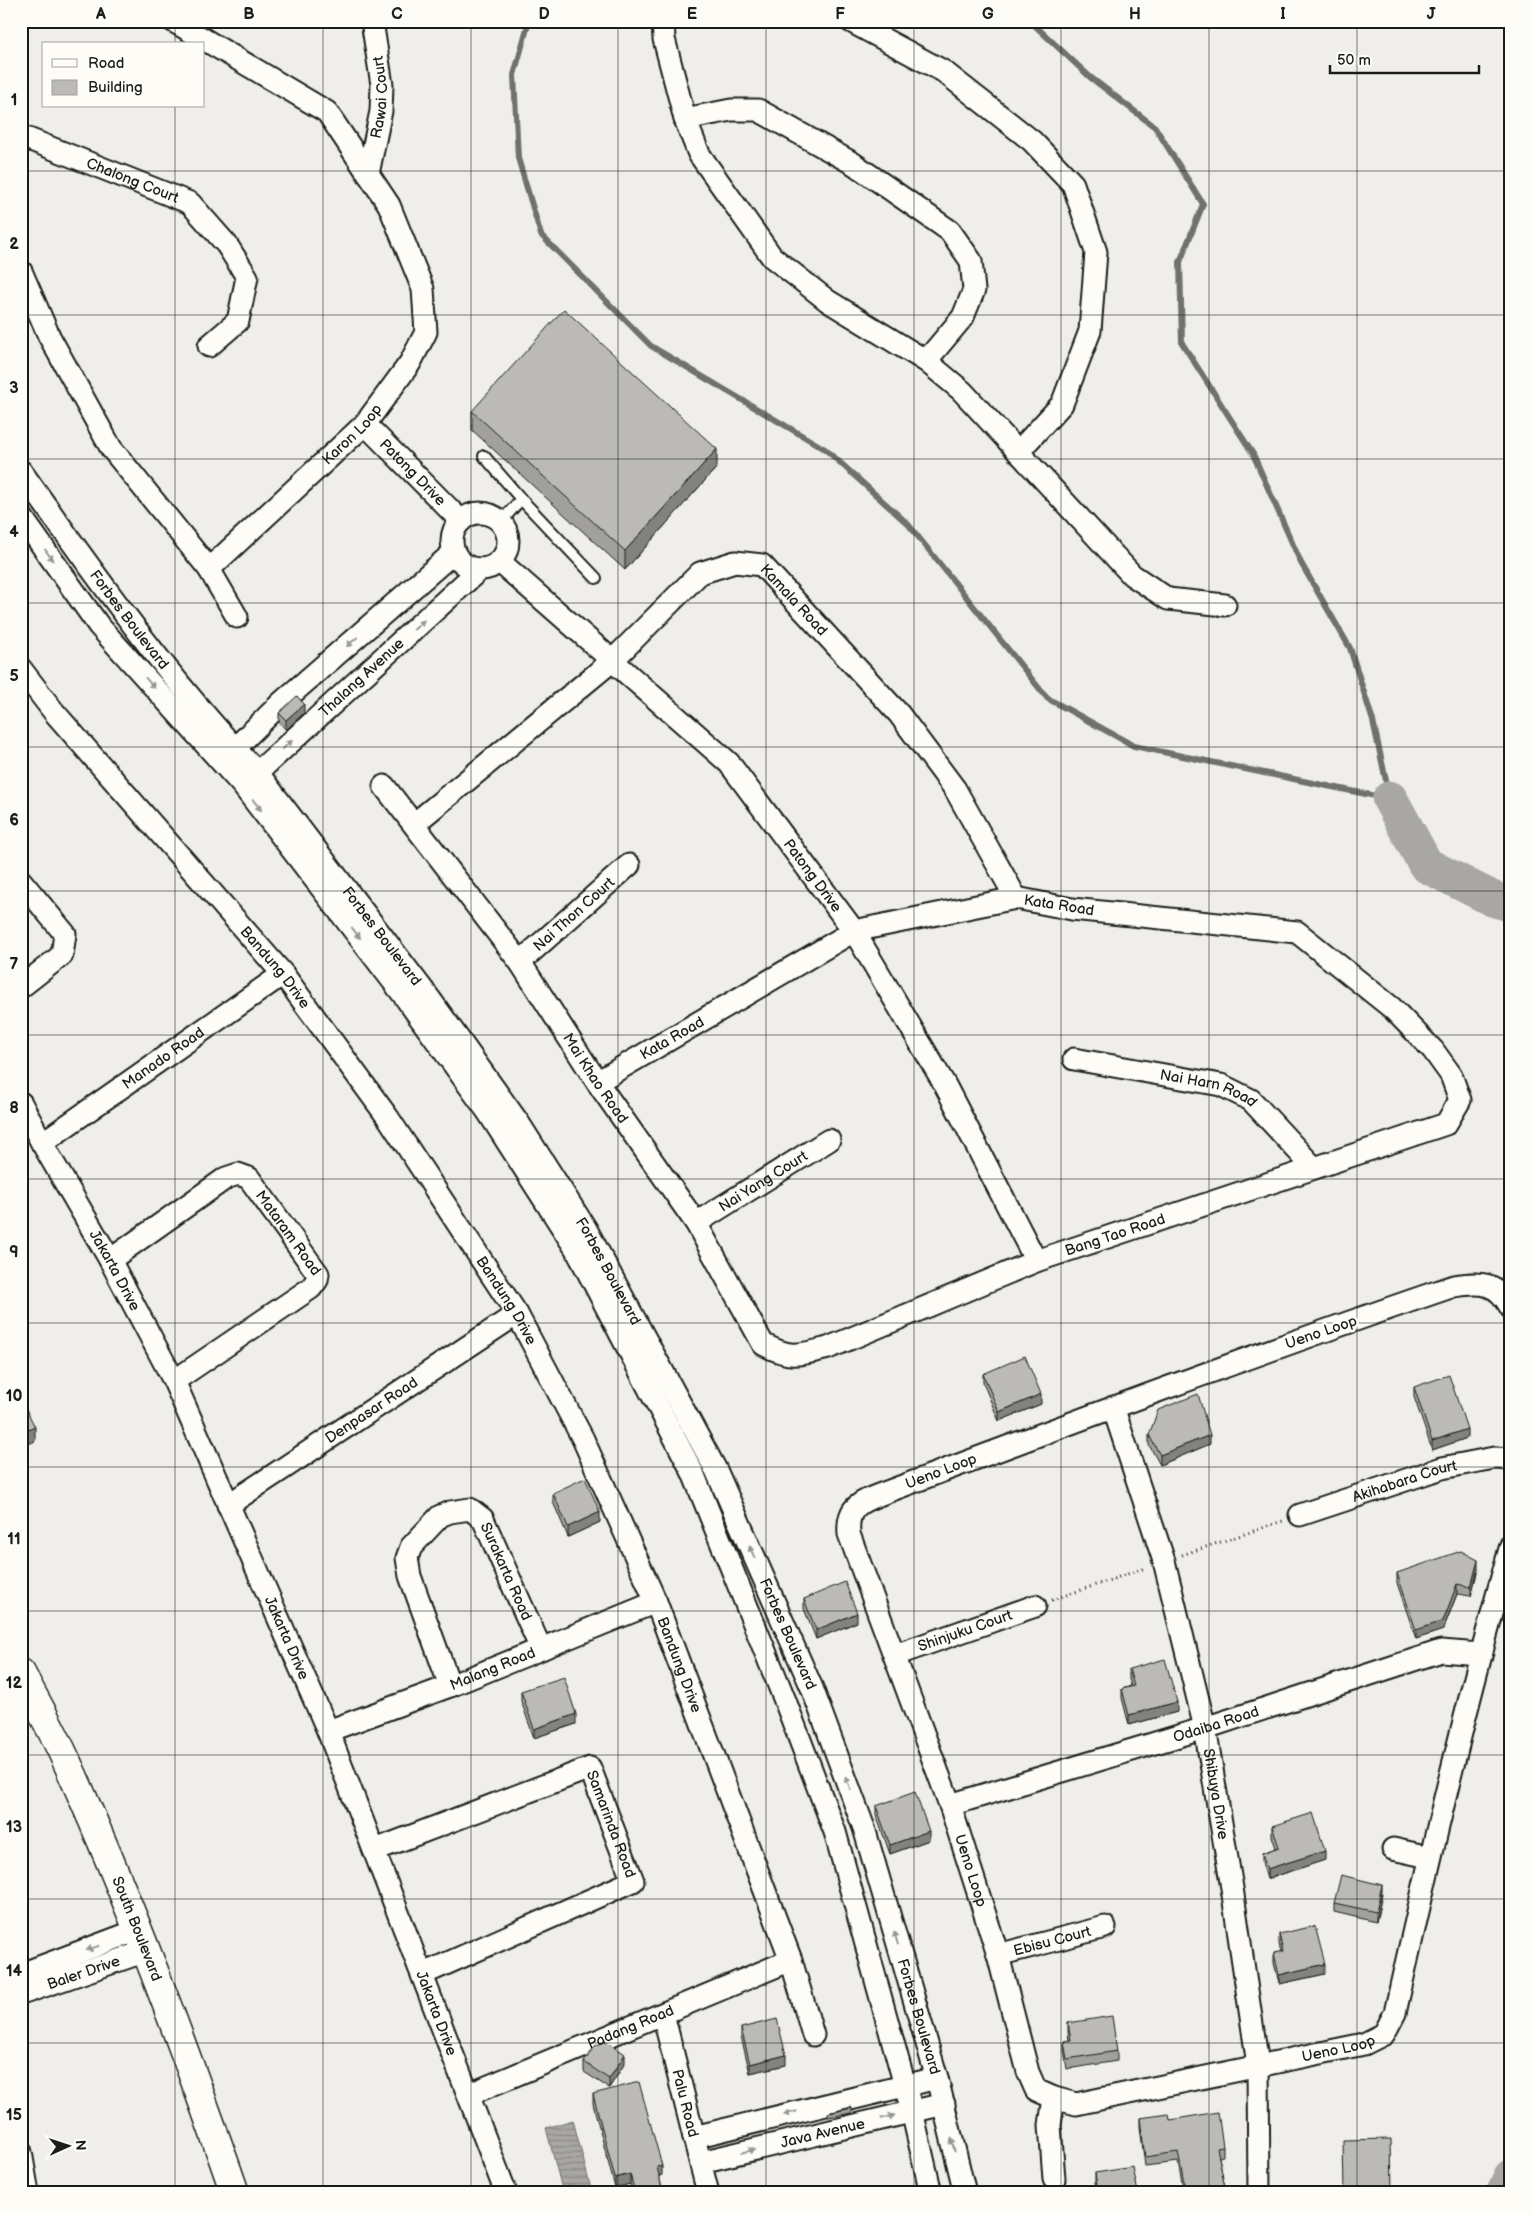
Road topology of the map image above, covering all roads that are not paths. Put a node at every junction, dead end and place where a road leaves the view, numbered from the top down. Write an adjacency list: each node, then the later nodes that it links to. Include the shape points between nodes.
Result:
1 (173, 21): 7 (street, Karon Loop, via 327,112)
2 (372, 21): 7 (street, Rawai Court, via 382,84 381,111)
3 (662, 21): 5 (street)
4 (850, 21): 12 (street, via 943,71 1032,141 1072,184 1096,252 1090,330 1062,404)
5 (685, 120): 10 (street, via 699,154 772,258 828,302); 10 (street, via 730,110 758,110 854,164 950,231 971,261 974,290 963,317)
6 (21, 136): 9 (street, Chalong Court, via 190,203 227,245 247,277 238,322)
7 (368, 174): 11 (street, Karon Loop, via 388,205 423,289 426,332 410,363)
8 (21, 271): 21 (street, via 49,336 111,448)
9 (209, 346)
10 (926, 361): 12 (street, via 962,391)
11 (365, 424): 17 (street, Patong Drive); 21 (street, Karon Loop)
12 (1018, 452): 24 (street, via 1132,575 1168,599)
13 (484, 456): 15 (lane)
14 (21, 471): 28 (street, Forbes Boulevard)
15 (521, 499): 18 (lane); 23 (lane)
16 (21, 516): 28 (street, Forbes Boulevard, one-way to 28, via 99,626)
17 (461, 521): 18 (street, via 468,516 486,513); 19 (street, via 453,535)
18 (502, 522): 20 (street, via 508,538 505,555)
19 (454, 552): 22 (street, via 464,564); 28 (street, one-way to 28, via 281,703)
20 (500, 562): 22 (street); 26 (street, Patong Drive)
21 (209, 569): 25 (street)
22 (480, 569): 29 (street, Thalang Avenue, one-way to 22)
23 (596, 578)
24 (1224, 605)
25 (237, 617)
26 (612, 661): 31 (street, Kamala Road); 34 (street, Kamala Road, via 700,573 735,562 762,565 899,714 955,789); 35 (street, Patong Drive, via 730,763)
27 (21, 669): 37 (street, Bandung Drive, via 54,712)
28 (228, 756): 29 (street, Forbes Boulevard)
29 (250, 779): 81 (street, Forbes Boulevard, one-way to 29, via 864,1828 812,1688 716,1470 586,1230 518,1122 430,999); 82 (street, Forbes Boulevard, one-way to 82, via 488,1112 576,1249 693,1473 835,1832)
30 (384, 786): 31 (street, Mai Khao Road)
31 (414, 824): 36 (street, Mai Khao Road)
32 (629, 865): 36 (street, Nai Thon Court)
33 (21, 881): 38 (street, via 65,934 62,955)
34 (1016, 898): 35 (street, Kata Road); 41 (street, Kata Road, via 1072,909 1297,932 1392,1008 1433,1050 1451,1075)
35 (854, 931): 40 (street, Kata Road); 48 (street, Patong Drive, via 945,1085)
36 (520, 962): 40 (street, Mai Khao Road)
37 (283, 974): 44 (street, Manado Road); 50 (street, Bandung Drive, via 389,1119)
38 (21, 987)
39 (1074, 1059): 45 (street, Nai Harn Road, via 1221,1085 1251,1100)
40 (597, 1082): 46 (street, Mai Khao Road)
41 (1460, 1100): 45 (street, Bang Tao Road, via 1446,1124)
42 (21, 1103): 44 (street, Jakarta Drive)
43 (829, 1140): 46 (street, Nai Yang Court)
44 (42, 1143): 47 (street, Jakarta Drive)
45 (1314, 1168): 48 (street, Bang Tao Road)
46 (696, 1223): 51 (street, Mai Khao Road)
47 (110, 1260): 52 (street, Jakarta Drive); 52 (street, Mataram Road, via 226,1178 238,1174 249,1178 318,1274 311,1288)
48 (1036, 1261): 51 (street, Bang Tao Road, via 828,1348 802,1354 780,1353)
49 (1511, 1308): 53 (street, Ueno Loop, via 1494,1286 1474,1283 1454,1286)
50 (517, 1314): 55 (street, Denpasar Road); 58 (street, Bandung Drive, via 583,1439)
51 (763, 1344)
52 (174, 1381): 55 (street, Jakarta Drive)
53 (1112, 1407): 62 (street, Ueno Loop, via 860,1502 852,1512 849,1534); 65 (street, Shibuya Drive, via 1164,1561)
54 (1511, 1459): 56 (street, Akihabara Court, via 1494,1458 1442,1468)
55 (228, 1505): 66 (street, Jakarta Drive)
56 (1300, 1515)
57 (1511, 1545): 61 (street, Ueno Loop)
58 (656, 1602): 60 (street, Malang Road); 74 (street, Bandung Drive)
59 (1035, 1606): 62 (street, Shinjuku Court)
60 (541, 1649): 64 (street, Malang Road); 64 (street, Surakarta Road, via 483,1519 470,1509 440,1516 411,1546 407,1558 410,1576)
61 (1480, 1654): 65 (street, Odaiba Road, via 1441,1650); 70 (street, Ueno Loop)
62 (895, 1655): 67 (street, Ueno Loop)
63 (21, 1673): 72 (main road, South Boulevard, via 66,1759)
64 (450, 1686): 66 (street, Malang Road)
65 (1205, 1728): 67 (street, Odaiba Road); 80 (street, Shibuya Drive)
66 (328, 1731): 69 (street, Jakarta Drive)
67 (950, 1805): 73 (street, Ueno Loop)
68 (1393, 1849): 70 (street)
69 (376, 1850): 76 (street, Jakarta Drive); 76 (street, Samarinda Road, via 590,1768 633,1881)
70 (1429, 1857): 80 (street, Ueno Loop, via 1395,2013 1384,2034 1342,2050)
71 (1106, 1927): 73 (street, Ebisu Court)
72 (142, 1941): 75 (street, Baler Drive, one-way to 75); 77 (street, Baler Drive); 92 (main road, South Boulevard)
73 (998, 1955): 84 (street, Ueno Loop, via 1028,2072 1036,2090)
74 (790, 1960): 78 (street, Padang Road); 79 (street, Bandung Drive)
75 (21, 1974)
76 (423, 1974): 83 (street, Jakarta Drive)
77 (21, 1994)
78 (663, 2014): 83 (street, Padang Road); 87 (street, Palu Road)
79 (813, 2035)
80 (1258, 2065): 84 (street, Ueno Loop, via 1076,2104); 97 (street, Shibuya Drive)
81 (937, 2078): 82 (street, Java Avenue); 85 (street, Forbes Boulevard)
82 (904, 2086): 86 (street, Forbes Boulevard); 87 (street, Java Avenue, one-way to 87)
83 (470, 2094): 93 (street, Jakarta Drive)
84 (1054, 2098): 90 (street, via 1050,2125)
85 (944, 2104): 86 (street, Java Avenue); 96 (street, Forbes Boulevard, one-way to 85)
86 (912, 2111): 89 (street, Java Avenue, one-way to 86); 95 (street, Forbes Boulevard)
87 (694, 2136): 89 (street, Palu Road)
88 (21, 2152): 91 (street)
89 (700, 2162): 94 (street, Palu Road)
90 (1054, 2179)
91 (28, 2193)
92 (235, 2193)
93 (506, 2193)
94 (708, 2193)
95 (931, 2193)
96 (964, 2193)
97 (1259, 2193)

